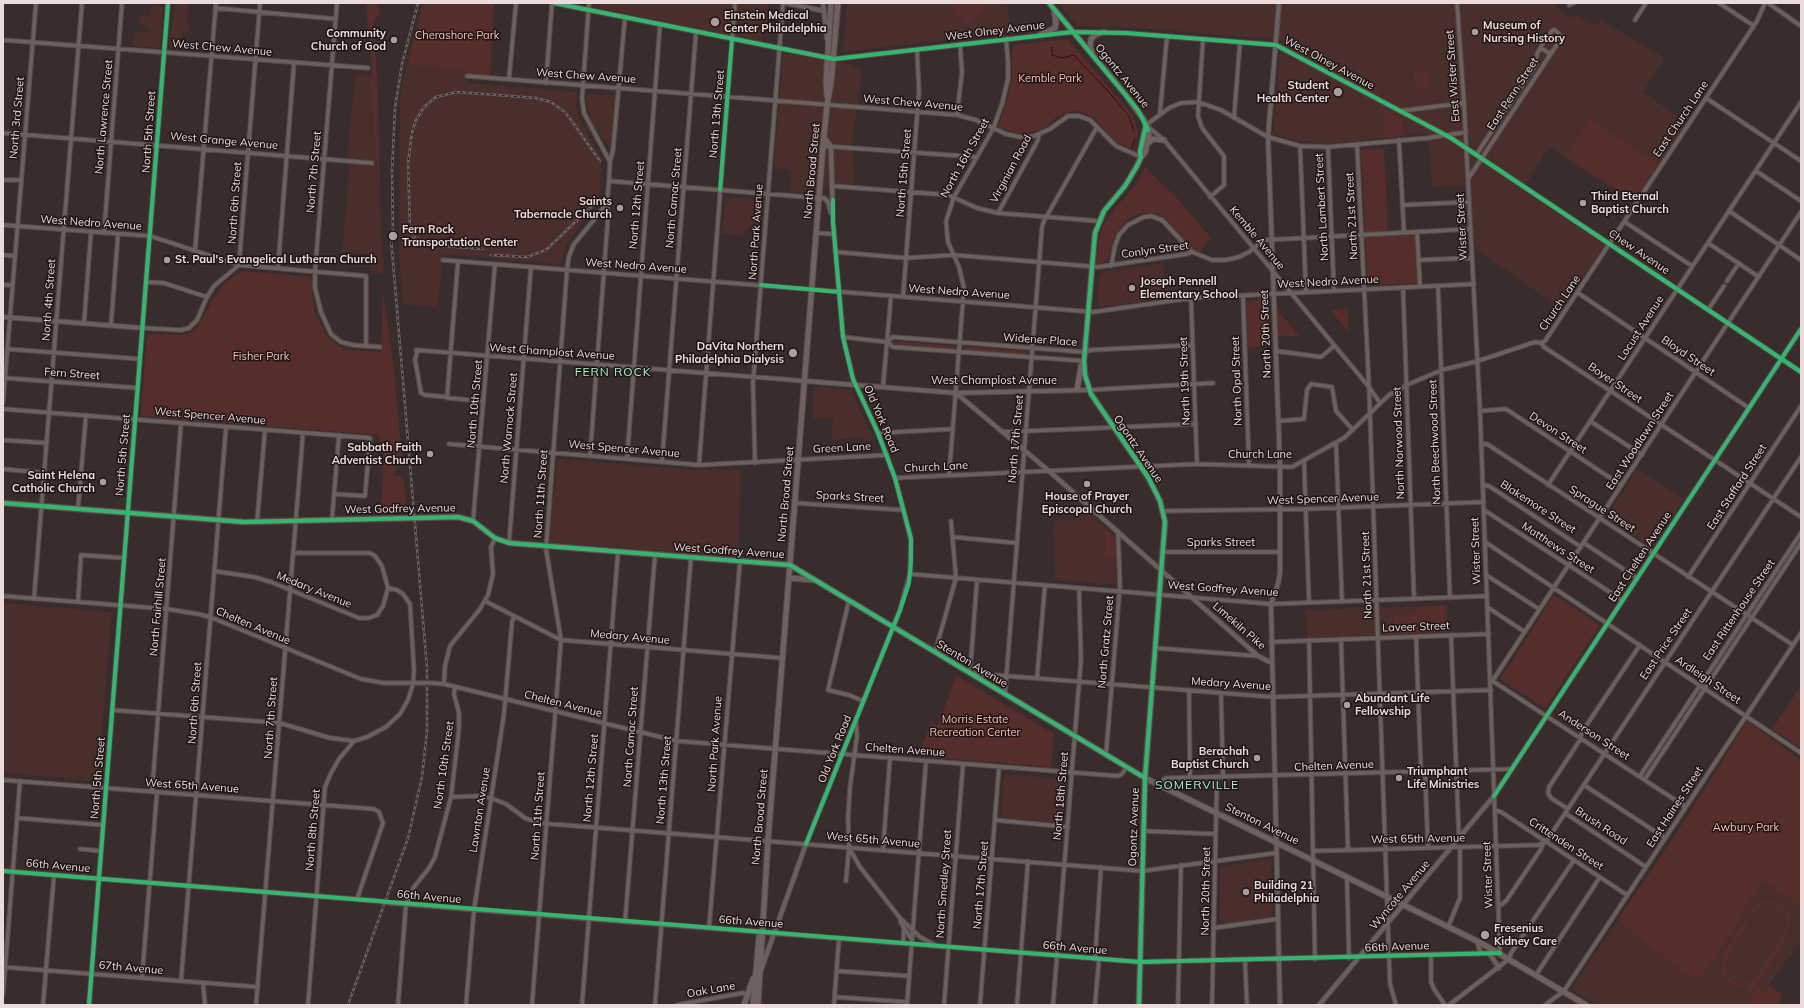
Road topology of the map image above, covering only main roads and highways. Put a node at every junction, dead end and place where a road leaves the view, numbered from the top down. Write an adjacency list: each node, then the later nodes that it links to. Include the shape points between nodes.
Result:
1 (831, 3): 8 (main road, North Broad Street)
2 (838, 3): 8 (main road, North Broad Street)
3 (1049, 3): 4 (main road, Ogontz Avenue)
4 (1053, 8): 6 (main road, via 1055,28); 7 (main road, Ogontz Avenue)
5 (1104, 32): 7 (main road, via 1091,39)
6 (1040, 35)
7 (1092, 56): 9 (main road, Ogontz Avenue, via 1133,105)
8 (831, 58): 16 (main road, North Broad Street, via 826,82 827,105)
9 (1146, 125): 11 (main road, Ogontz Avenue, via 1149,135); 12 (main road, Ogontz Avenue)
10 (1164, 140): 11 (main road, via 1153,139)
11 (1147, 144): 12 (main road, Ogontz Avenue)
12 (1141, 157): 13 (main road, Ogontz Avenue, via 1131,177 1098,221 1093,244)
13 (1084, 361): 14 (main road); 19 (main road, Ogontz Avenue, via 1089,390 1156,490 1163,510 1162,570)
14 (1077, 390)
15 (3, 503): 16 (main road, West Godfrey Avenue, via 257,522 458,517 473,521 495,538 509,543)
16 (790, 565): 17 (main road, North Broad Street); 18 (main road, Stenton Avenue)
17 (789, 578): 18 (main road); 20 (main road, North Broad Street)
18 (820, 582): 19 (main road, Stenton Avenue)
19 (1145, 778): 25 (main road, Ogontz Avenue); 26 (main road, Stenton Avenue, via 1478,941)
20 (758, 970): 21 (main road, North Broad Street); 22 (main road, North Broad Street); 23 (main road, Old York Road)
21 (758, 994): 22 (main road); 24 (main road, North Broad Street)
22 (753, 1003)
23 (744, 1005)
24 (758, 1005)
25 (1139, 1005)
26 (1586, 1005)

